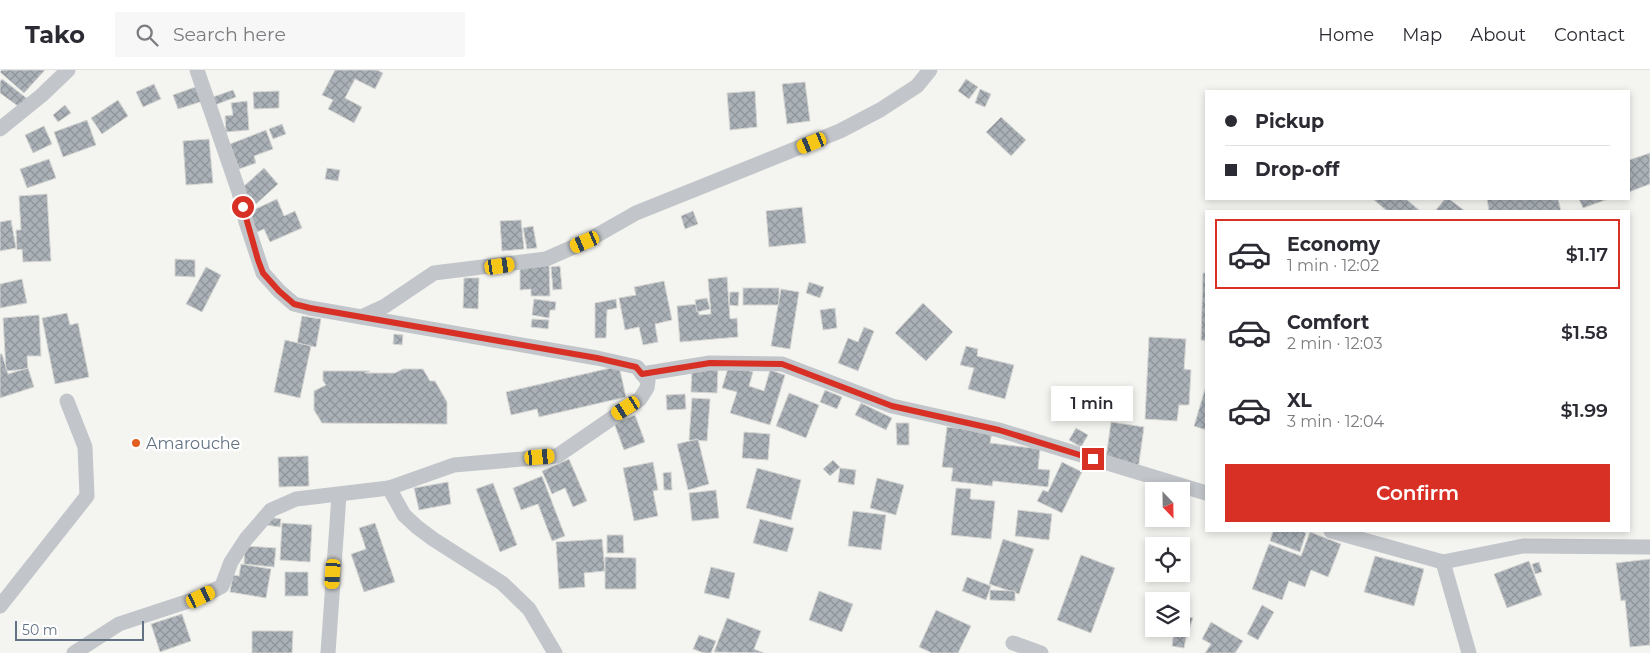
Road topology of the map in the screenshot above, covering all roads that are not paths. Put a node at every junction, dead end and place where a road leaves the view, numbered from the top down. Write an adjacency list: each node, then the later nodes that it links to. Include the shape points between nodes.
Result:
1 (68, 70): 4 (street)
2 (197, 70): 5 (street, via 263,273 294,304)
3 (930, 70): 5 (street, via 917,86 840,132 636,212 585,242 546,259 434,273 385,306)
4 (0, 129)
5 (361, 317): 6 (street, via 597,358 636,367)
6 (642, 374): 8 (street, via 648,381 640,399 557,456 454,465); 9 (street, via 710,363 782,364 892,406 999,430)
7 (67, 401): 14 (street, via 85,447 87,496)
8 (389, 488): 10 (street); 18 (street, via 404,515 417,527 502,583 529,609)
9 (1205, 493)
10 (339, 495): 16 (street, via 296,500 271,510 231,562 222,586 201,597 119,624); 17 (street)
11 (1334, 532): 13 (street)
12 (1650, 548): 13 (street, via 1523,546)
13 (1443, 562): 20 (street)
14 (0, 606)
15 (1013, 643): 19 (street)
16 (74, 653)
17 (328, 653)
18 (555, 653)
19 (1041, 653)
20 (1469, 653)

